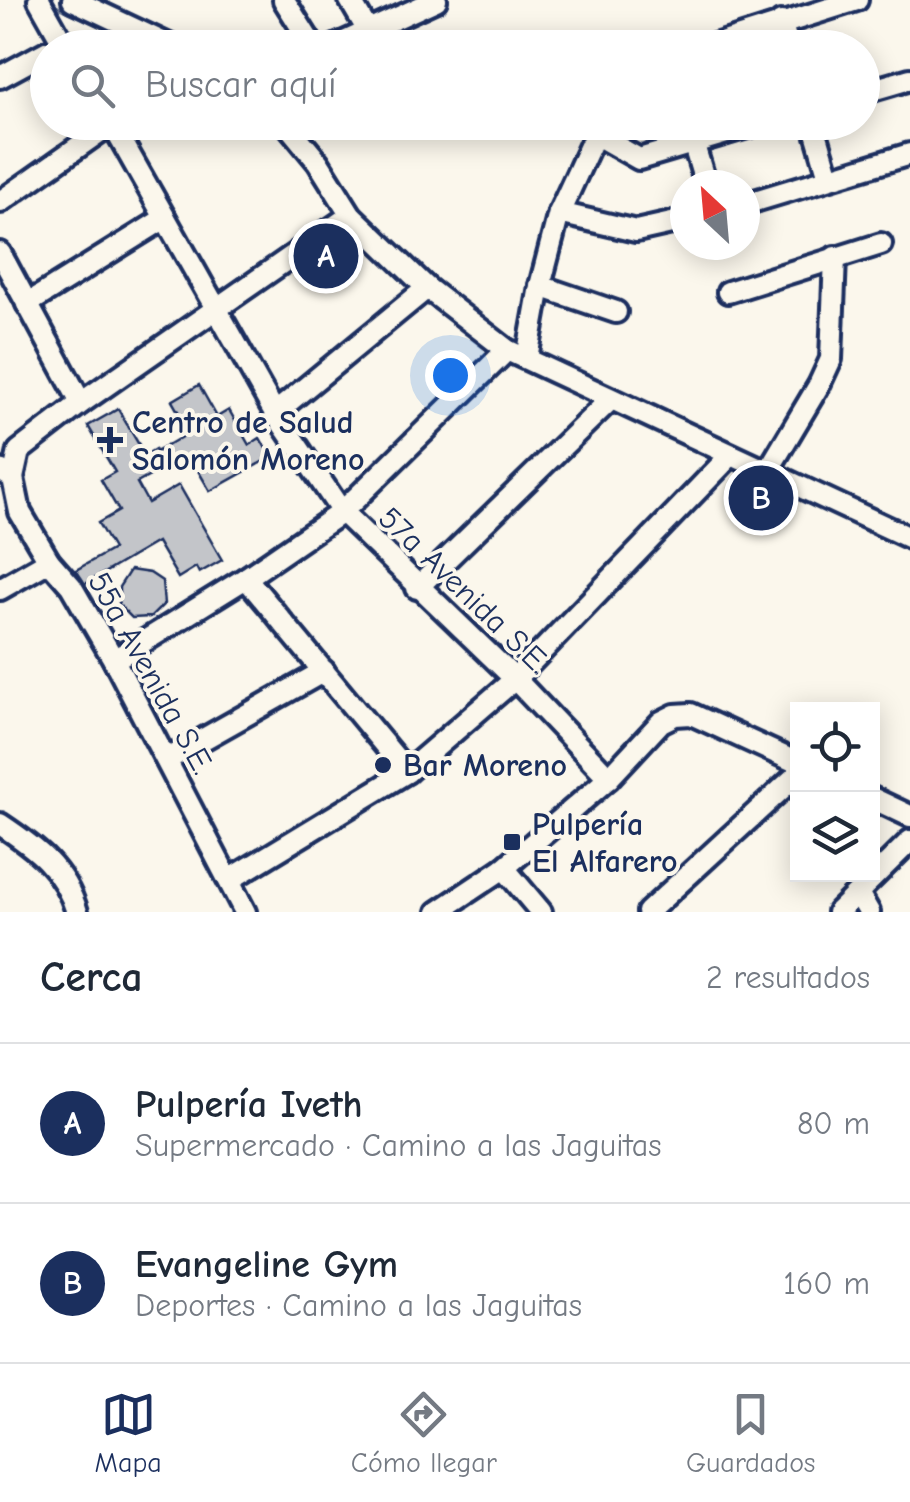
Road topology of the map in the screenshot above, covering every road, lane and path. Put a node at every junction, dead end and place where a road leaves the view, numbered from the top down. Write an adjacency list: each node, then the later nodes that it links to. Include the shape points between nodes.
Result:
1 (39, 0): 8 (street)
2 (72, 0): 9 (street)
3 (284, 0): 10 (street)
4 (350, 0): 11 (street)
5 (436, 0): 12 (street)
6 (857, 0): 7 (street)
7 (781, 22): 13 (street); 14 (street)
8 (52, 30)
9 (136, 30)
10 (303, 30)
11 (367, 30)
12 (370, 30)
13 (758, 30)
14 (783, 30)
15 (30, 60): 16 (street)
16 (0, 77)
17 (910, 78): 18 (street)
18 (880, 87)
19 (87, 140): 31 (street)
20 (121, 140): 34 (street, 57a Avenida S.E.)
21 (300, 140): 33 (street)
22 (592, 140): 32 (street)
23 (614, 140): 24 (street, via 639,159)
24 (676, 140)
25 (692, 140): 28 (street)
26 (818, 140): 29 (street)
27 (910, 154): 29 (street)
28 (701, 170)
29 (830, 177): 30 (street)
30 (760, 199)
31 (0, 202)
32 (559, 213): 35 (street, via 636,230); 39 (street)
33 (351, 214): 40 (street); 43 (street)
34 (165, 218): 42 (street); 43 (street, 57a Avenida S.E.)
35 (670, 223)
36 (881, 244): 38 (street)
37 (0, 254): 42 (street)
38 (836, 257): 41 (street); 50 (street, via 832,358)
39 (540, 286): 44 (street); 45 (street)
40 (426, 288): 45 (street); 48 (street)
41 (728, 292)
42 (28, 304): 47 (street)
43 (216, 310): 47 (street); 48 (street, 57a Avenida S.E.)
44 (616, 312)
45 (517, 354): 46 (street); 52 (street)
46 (610, 400): 49 (street); 56 (street)
47 (81, 403): 51 (street, via 19,451)
48 (274, 413): 52 (street, 57a Avenida S.E.)
49 (731, 455): 50 (street); 60 (street)
50 (769, 469): 53 (street)
51 (6, 474): 54 (street, 55a Avenida S.E.)
52 (342, 512): 55 (street); 56 (street, 57a Avenida S.E.)
53 (910, 538)
54 (49, 561): 57 (street); 58 (street, 55a Avenida S.E., via 72,586)
55 (246, 578): 58 (street); 59 (street)
56 (418, 588): 60 (street, 57a Avenida S.E.)
57 (0, 589)
58 (114, 660): 62 (street, 55a Avenida S.E.)
59 (324, 672): 62 (street); 63 (street)
60 (515, 679): 63 (street); 64 (street, 57a Avenida S.E.)
61 (790, 759): 64 (street, via 691,714 675,715)
62 (168, 760): 71 (street, 55a Avenida S.E.)
63 (407, 772): 71 (street)
64 (609, 778): 70 (street)
65 (790, 781): 77 (street)
66 (880, 802): 67 (street)
67 (910, 816)
68 (0, 824): 73 (street, via 40,851)
69 (910, 841): 72 (street)
70 (504, 868): 75 (street); 76 (street)
71 (229, 880): 74 (street, 55a Avenida S.E.)
72 (858, 893): 78 (street); 79 (street)
73 (77, 912)
74 (245, 912)
75 (438, 912)
76 (542, 912)
77 (648, 912)
78 (838, 912)
79 (869, 912)

